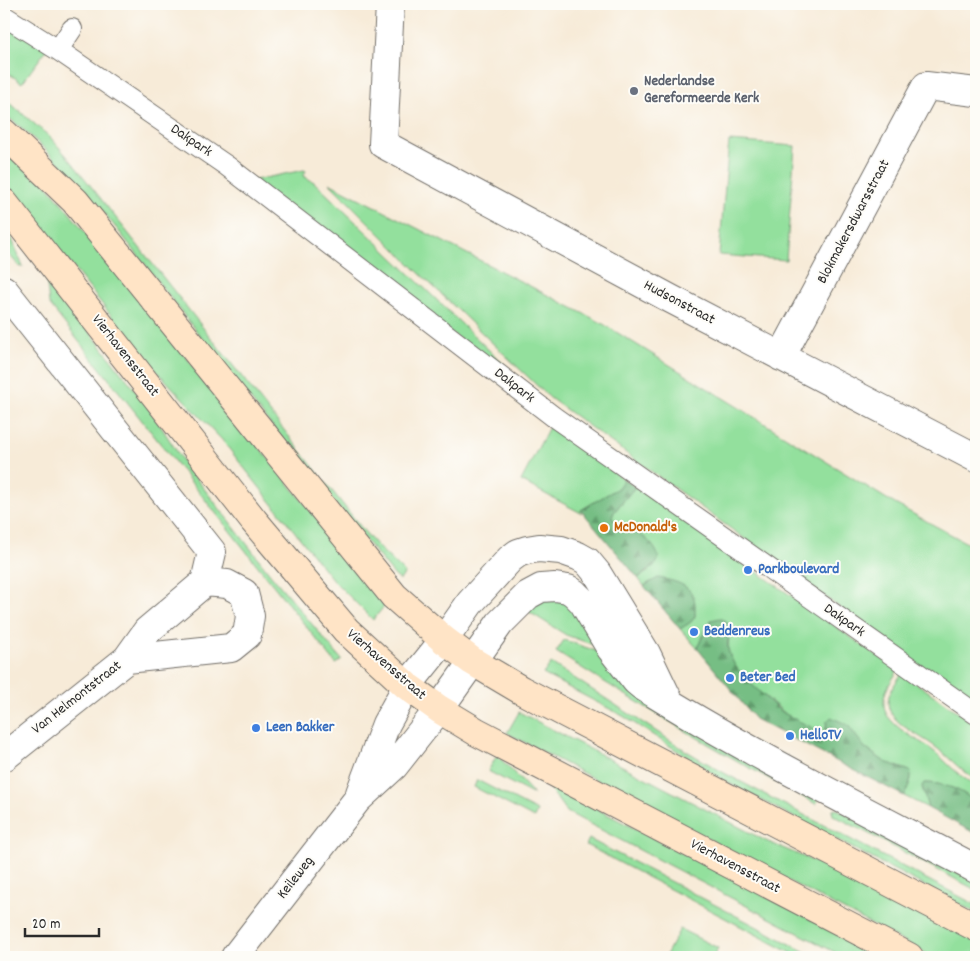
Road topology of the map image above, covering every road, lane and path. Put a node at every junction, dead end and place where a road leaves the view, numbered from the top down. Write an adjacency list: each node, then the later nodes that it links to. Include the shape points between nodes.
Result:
1 (390, 4): 9 (street, Hudsonstraat, via 383,144)
2 (4, 16): 4 (street, Dakpark)
3 (72, 29): 4 (street)
4 (58, 50): 18 (street, Dakpark, via 227,166 554,417)
5 (976, 92): 9 (street, Blokmakersdwarsstraat, via 926,86)
6 (4, 133): 12 (main road, via 75,201 394,596)
7 (4, 203): 15 (main road, Vierhavensstraat, via 254,521 346,630)
8 (4, 290): 11 (street, via 212,552)
9 (781, 357): 10 (street, Hudsonstraat)
10 (976, 458)
11 (205, 582): 13 (street, Van Helmontstraat, via 147,631); 13 (street, Van Helmontstraat, via 227,584 244,593 250,616 247,634 231,648)
12 (444, 640): 14 (main road); 15 (street, Keileweg); 16 (street, via 491,577 510,559 527,550 560,550 587,561 597,573 646,653)
13 (127, 659): 19 (street, Van Helmontstraat)
14 (472, 661): 16 (street, via 500,623 528,595 541,588 563,588 583,602 611,649 636,681); 17 (street, Keileweg); 22 (main road, via 572,717)
15 (407, 686): 17 (main road, Vierhavensstraat); 20 (street, Keileweg, via 386,724)
16 (670, 703): 21 (street, via 834,795)
17 (439, 710): 20 (street, Keileweg, via 394,766); 24 (main road, Vierhavensstraat)
18 (976, 714)
19 (4, 757)
20 (357, 800): 23 (street, Keileweg)
21 (976, 869)
22 (976, 927)
23 (235, 957)
24 (909, 957)

